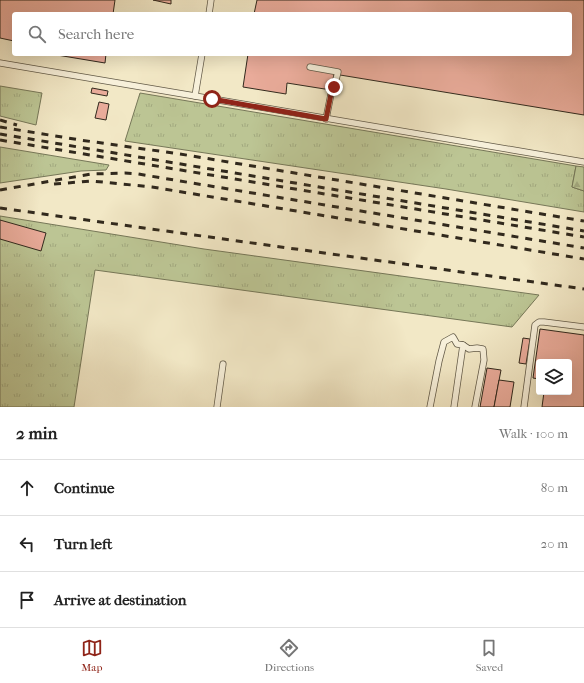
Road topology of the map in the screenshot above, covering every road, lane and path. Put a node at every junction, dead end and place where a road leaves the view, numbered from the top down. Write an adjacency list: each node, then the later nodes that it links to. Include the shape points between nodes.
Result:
1 (211, 0): 2 (lane)
2 (209, 12)
3 (202, 56): 6 (lane)
4 (0, 63): 6 (lane)
5 (310, 67): 7 (lane, via 338,72)
6 (195, 96): 7 (lane)
7 (326, 119): 8 (lane)
8 (584, 162)
9 (584, 327): 16 (lane, via 544,322 535,325)
10 (463, 345): 13 (lane, via 457,344 453,337 444,342); 14 (lane); 15 (lane, via 469,349 483,349 484,360)
11 (223, 364): 12 (lane)
12 (217, 407)
13 (430, 407)
14 (454, 407)
15 (475, 407)
16 (524, 407)

